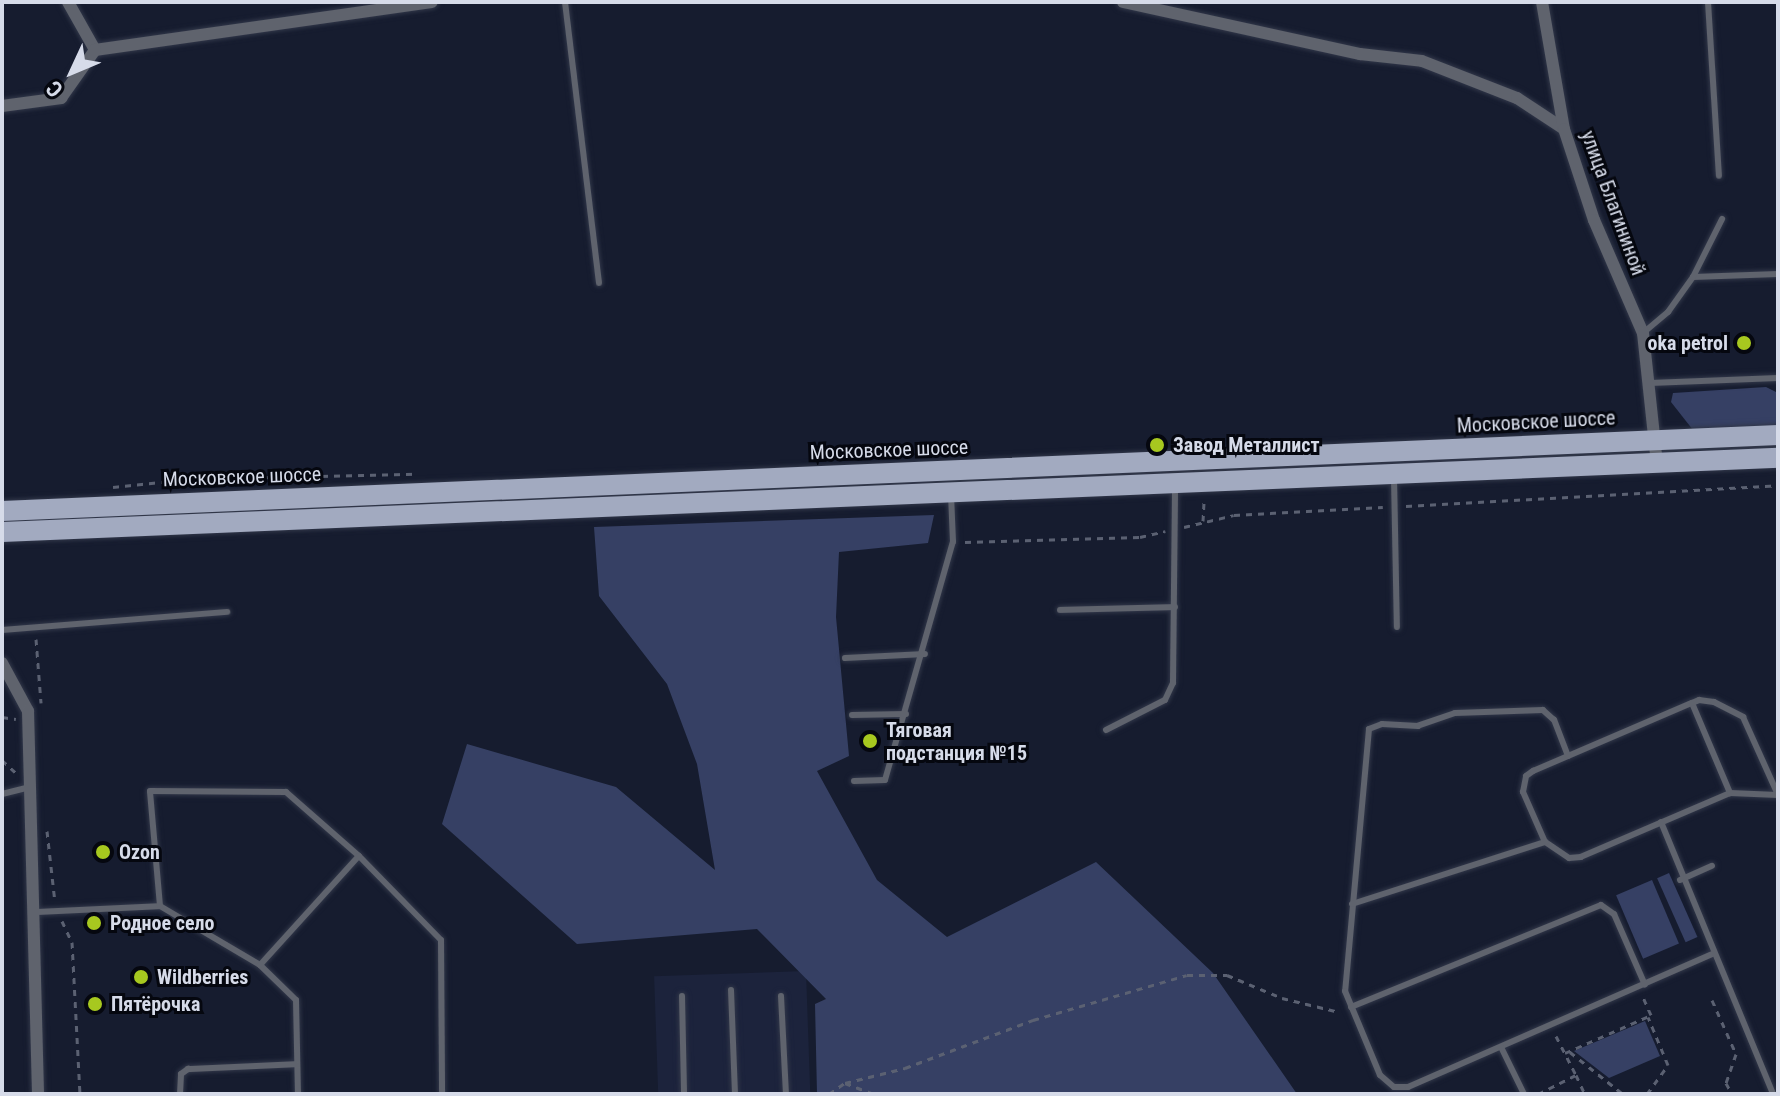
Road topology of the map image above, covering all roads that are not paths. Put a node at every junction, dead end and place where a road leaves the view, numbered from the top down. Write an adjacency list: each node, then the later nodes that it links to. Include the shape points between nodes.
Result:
1 (68, 2): 7 (street)
2 (432, 2): 7 (street)
3 (565, 2): 14 (lane)
4 (1123, 2): 9 (street, улица Благининой, via 1360,54 1422,61 1517,98)
5 (1542, 2): 9 (street)
6 (1708, 2): 10 (lane)
7 (95, 50): 8 (street, via 61,98)
8 (2, 106)
9 (1564, 129): 15 (street, улица Благининой, via 1594,220)
10 (1719, 176)
11 (1722, 219): 13 (lane)
12 (1778, 274): 13 (lane)
13 (1693, 277): 15 (lane, via 1668,312)
14 (599, 283)
15 (1643, 333): 17 (street, улица Благининой)
16 (1778, 378): 17 (lane)
17 (1649, 383): 19 (street, улица Благининой)
18 (1778, 435): 19 (main road, Московское шоссе)
19 (1655, 440): 21 (street, улица Благининой); 25 (main road, Московское шоссе)
20 (1778, 458): 21 (main road)
21 (1657, 463): 22 (main road)
22 (1394, 474): 23 (main road); 30 (lane)
23 (1175, 482): 24 (main road); 27 (lane)
24 (951, 491): 26 (main road); 32 (lane, via 953,542)
25 (2, 511)
26 (2, 532)
27 (1175, 607): 28 (lane); 38 (lane, via 1173,683 1165,700)
28 (1060, 610)
29 (227, 612): 31 (lane)
30 (1397, 627)
31 (2, 630)
32 (925, 654): 33 (lane); 36 (lane)
33 (845, 658)
34 (2, 663): 41 (street, via 28,711)
35 (1692, 703): 39 (lane); 42 (lane); 44 (lane, via 1714,702 1743,717)
36 (906, 714): 37 (lane); 40 (lane, via 885,780)
37 (852, 715)
38 (1106, 730)
39 (1568, 756): 46 (lane, via 1533,771 1522,784); 50 (lane, via 1554,720 1543,710 1455,713 1418,726 1375,725 1367,736)
40 (854, 781)
41 (30, 787): 43 (lane); 52 (street)
42 (1730, 793): 44 (lane); 45 (lane)
43 (2, 794)
44 (1778, 795)
45 (1661, 822): 46 (lane, via 1575,858); 49 (lane)
46 (1545, 842): 50 (lane)
47 (359, 856): 51 (lane, via 286,792 150,791); 54 (lane); 66 (lane, via 441,940)
48 (1712, 866): 49 (lane)
49 (1680, 880): 53 (lane)
50 (1352, 904): 59 (lane, via 1345,991)
51 (160, 906): 52 (lane); 54 (lane)
52 (35, 912): 63 (street)
53 (1712, 954): 55 (lane); 72 (lane)
54 (260, 965): 61 (lane, via 296,1000)
55 (1642, 986): 59 (lane, via 1614,914 1601,905); 60 (lane)
56 (731, 990): 68 (lane)
57 (682, 996): 67 (lane)
58 (781, 996): 69 (lane)
59 (1351, 1007): 62 (lane, via 1380,1075 1394,1087)
60 (1501, 1047): 62 (lane); 71 (lane)
61 (297, 1064): 64 (lane, via 188,1069 181,1074); 65 (lane)
62 (1414, 1084): 70 (lane)
63 (38, 1094)
64 (180, 1094)
65 (298, 1094)
66 (442, 1094)
67 (684, 1094)
68 (735, 1094)
69 (786, 1094)
70 (1419, 1094)
71 (1524, 1094)
72 (1773, 1094)

